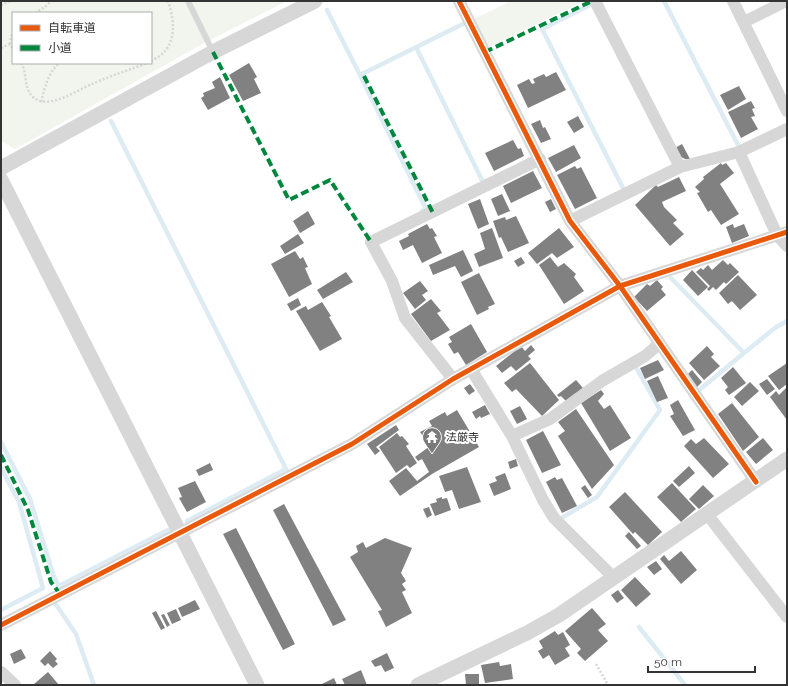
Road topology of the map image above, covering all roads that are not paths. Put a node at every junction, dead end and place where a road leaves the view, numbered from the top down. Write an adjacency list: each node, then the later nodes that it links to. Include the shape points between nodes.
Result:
1 (188, 1): 8 (lane)
2 (315, 1): 8 (street)
3 (459, 1): 12 (street)
4 (595, 1): 13 (street)
5 (733, 1): 7 (street)
6 (786, 1): 7 (street)
7 (744, 22): 9 (street)
8 (213, 52): 14 (street)
9 (787, 111)
10 (787, 128): 11 (street)
11 (739, 152): 13 (street); 17 (street)
12 (540, 159): 16 (street); 22 (street, via 371,242 392,281 405,318)
13 (680, 167): 16 (street)
14 (1, 168)
15 (1, 180): 27 (street)
16 (570, 221): 19 (street)
17 (782, 233): 18 (street); 19 (street)
18 (787, 246)
19 (620, 286): 20 (street); 21 (street)
20 (659, 344): 23 (street, via 550,419); 25 (street)
21 (471, 369): 22 (street); 23 (street)
22 (453, 379): 27 (street, via 352,444)
23 (512, 436): 28 (street, via 554,518)
24 (787, 459): 25 (street)
25 (756, 482): 26 (street)
26 (707, 514): 28 (street); 29 (street)
27 (180, 532): 30 (street); 33 (street)
28 (614, 578): 34 (street, via 527,633)
29 (787, 617)
30 (1, 625)
31 (1, 672): 32 (street)
32 (15, 685)
33 (257, 685)
34 (418, 685)

